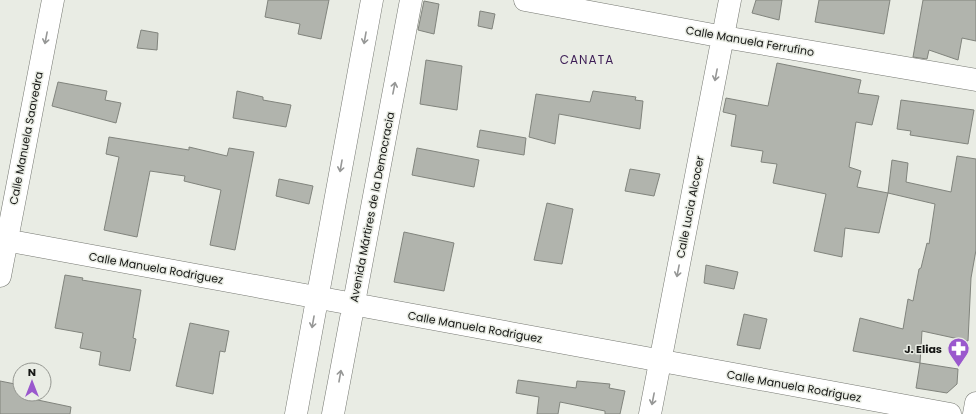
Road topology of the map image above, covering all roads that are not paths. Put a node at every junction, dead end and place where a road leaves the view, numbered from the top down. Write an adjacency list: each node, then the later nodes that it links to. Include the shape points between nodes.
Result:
1 (53, 0): 8 (street, Calle Manuela Saavedra, one-way to 8)
2 (372, 0): 10 (street, one-way to 10)
3 (411, 0): 11 (street, Avenida Mártires de la Democracia, one-way to 3)
4 (525, 0): 6 (street, Calle Manuela Ferrufino)
5 (730, 0): 6 (street, Calle Lucia Alcocer)
6 (724, 37): 7 (street, Calle Manuela Ferrufino); 12 (street, Calle Lucia Alcocer, one-way to 12)
7 (976, 80)
8 (3, 240): 9 (street, Calle Manuela Saavedra); 10 (street, Calle Manuela Rodriguez)
9 (0, 276)
10 (317, 298): 11 (street, Calle Manuela Rodriguez); 14 (street, one-way to 14)
11 (353, 305): 12 (street, Calle Manuela Rodriguez); 15 (street, Avenida Mártires de la Democracia, one-way to 11)
12 (660, 361): 16 (street, Calle Lucia Alcocer, one-way to 16); 17 (street, Calle Manuela Rodriguez)
13 (976, 403): 18 (street)
14 (296, 414)
15 (333, 414)
16 (650, 414)
17 (950, 414)
18 (974, 414)

